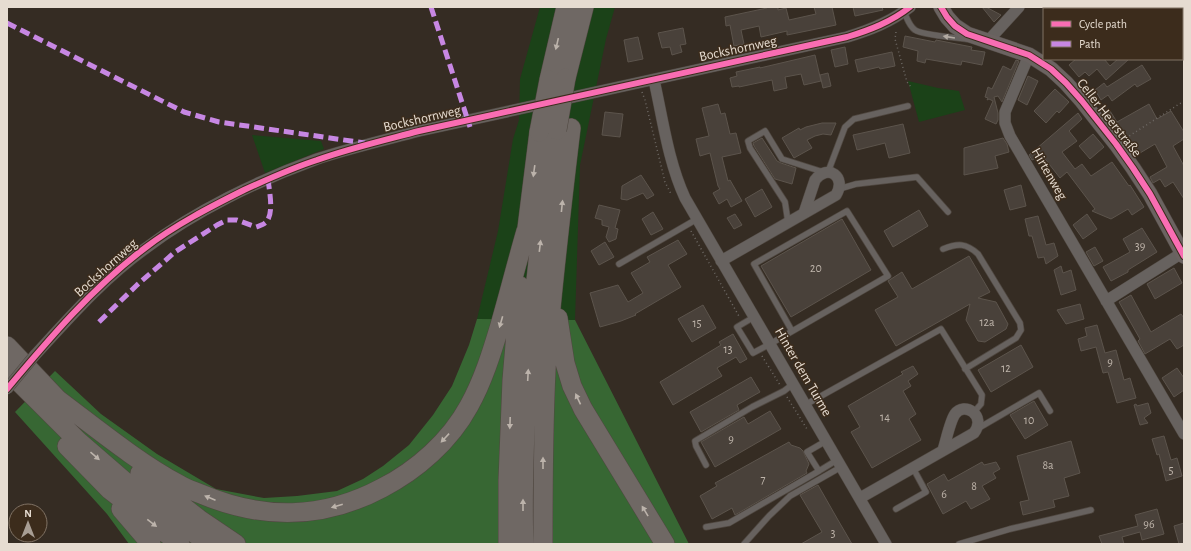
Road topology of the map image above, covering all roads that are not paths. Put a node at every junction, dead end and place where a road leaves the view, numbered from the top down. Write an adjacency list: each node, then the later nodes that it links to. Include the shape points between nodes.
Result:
1 (566, 7): 9 (highway, one-way to 9)
2 (584, 7): 9 (highway)
3 (589, 7): 9 (highway)
4 (941, 7): 7 (main road, Celler Heerstraße, via 955,26 967,34)
5 (1019, 7): 7 (street)
6 (907, 9): 7 (lane, one-way to 6, via 916,31 909,24); 10 (street, Bockshornweg, via 867,31 847,37)
7 (988, 41): 8 (main road, Celler Heerstraße)
8 (1029, 55): 21 (main road, Celler Heerstraße, via 1051,69 1066,83 1116,144 1150,194); 25 (street, Hirtenweg, via 1005,112 1005,123 1027,166)
9 (564, 78): 12 (highway, bridge); 12 (highway)
10 (654, 80): 17 (street, Hinter dem Turme, via 674,170); 34 (street, Bockshornweg, bridge, via 419,131 317,159 268,179 212,206 145,248 107,280 74,313)
11 (908, 106): 13 (lane, via 854,119 845,127)
12 (556, 130): 19 (highway, one-way to 19); 22 (highway, one-way to 12); 57 (highway, one-way to 12, via 529,348)
13 (826, 172): 14 (street, via 834,173 838,178); 16 (street, via 815,180); 18 (lane, via 782,159 765,131 748,140 750,148 785,202)
14 (839, 189): 15 (lane, via 856,184 917,177); 16 (street, via 836,194)
15 (948, 212)
16 (804, 213): 18 (street)
17 (697, 219): 23 (street, Hinter dem Turme); 24 (lane)
18 (788, 222): 23 (street)
19 (526, 231): 35 (highway, one-way to 35, via 493,350 461,421 421,463 374,493 359,499 298,513 260,512 230,505 181,486 148,466); 56 (highway, one-way to 56, via 512,380)
20 (943, 249): 30 (lane, via 960,244 970,247 978,254 1020,323 1021,330 1016,338)
21 (1183, 255): 25 (street)
22 (556, 259): 58 (highway, one-way to 22, via 547,354); 59 (highway, one-way to 22, via 598,435 572,386 565,363 560,330 556,296)
23 (721, 261): 26 (street, Hinter dem Turme)
24 (619, 264)
25 (1106, 301): 40 (street, Hirtenweg)
26 (754, 317): 28 (street, Hinter dem Turme); 28 (lane, via 738,327 741,334 753,353)
27 (792, 331): 27 (lane, via 754,264 847,211 888,276); 28 (lane)
28 (770, 344): 33 (street, Hinter dem Turme)
29 (7, 346): 35 (highway)
30 (965, 369): 36 (lane, via 941,329); 38 (lane, via 982,395 981,404)
31 (7, 370): 54 (highway, one-way to 54, via 78,441 130,486)
32 (7, 375): 47 (highway, via 24,400)
33 (793, 384): 36 (street, Hinter dem Turme); 44 (lane, via 695,441)
34 (7, 388)
35 (56, 398): 55 (highway, via 138,472)
36 (805, 405): 41 (street, Hinter dem Turme)
37 (1050, 410): 39 (lane, via 1039,393)
38 (974, 412): 39 (street, via 979,422); 42 (street, via 964,409 955,414)
39 (977, 429): 42 (street)
40 (1184, 434)
41 (826, 441): 43 (street, Hinter dem Turme); 46 (lane, via 808,452)
42 (943, 450): 45 (street)
43 (839, 464): 46 (lane); 48 (street, Hinter dem Turme); 60 (lane, via 790,496)
44 (706, 465)
45 (913, 468): 48 (street); 49 (lane, via 926,492)
46 (819, 471): 51 (lane, via 729,523)
47 (110, 490): 52 (highway, via 120,507); 53 (highway, one-way to 53)
48 (860, 498): 61 (street, Hinter dem Turme)
49 (896, 509)
50 (1091, 510): 62 (lane)
51 (706, 527)
52 (151, 544)
53 (180, 544)
54 (209, 544)
55 (236, 544)
56 (508, 544)
57 (524, 544)
58 (543, 544)
59 (665, 544)
60 (744, 544)
61 (886, 544)
62 (959, 544)

